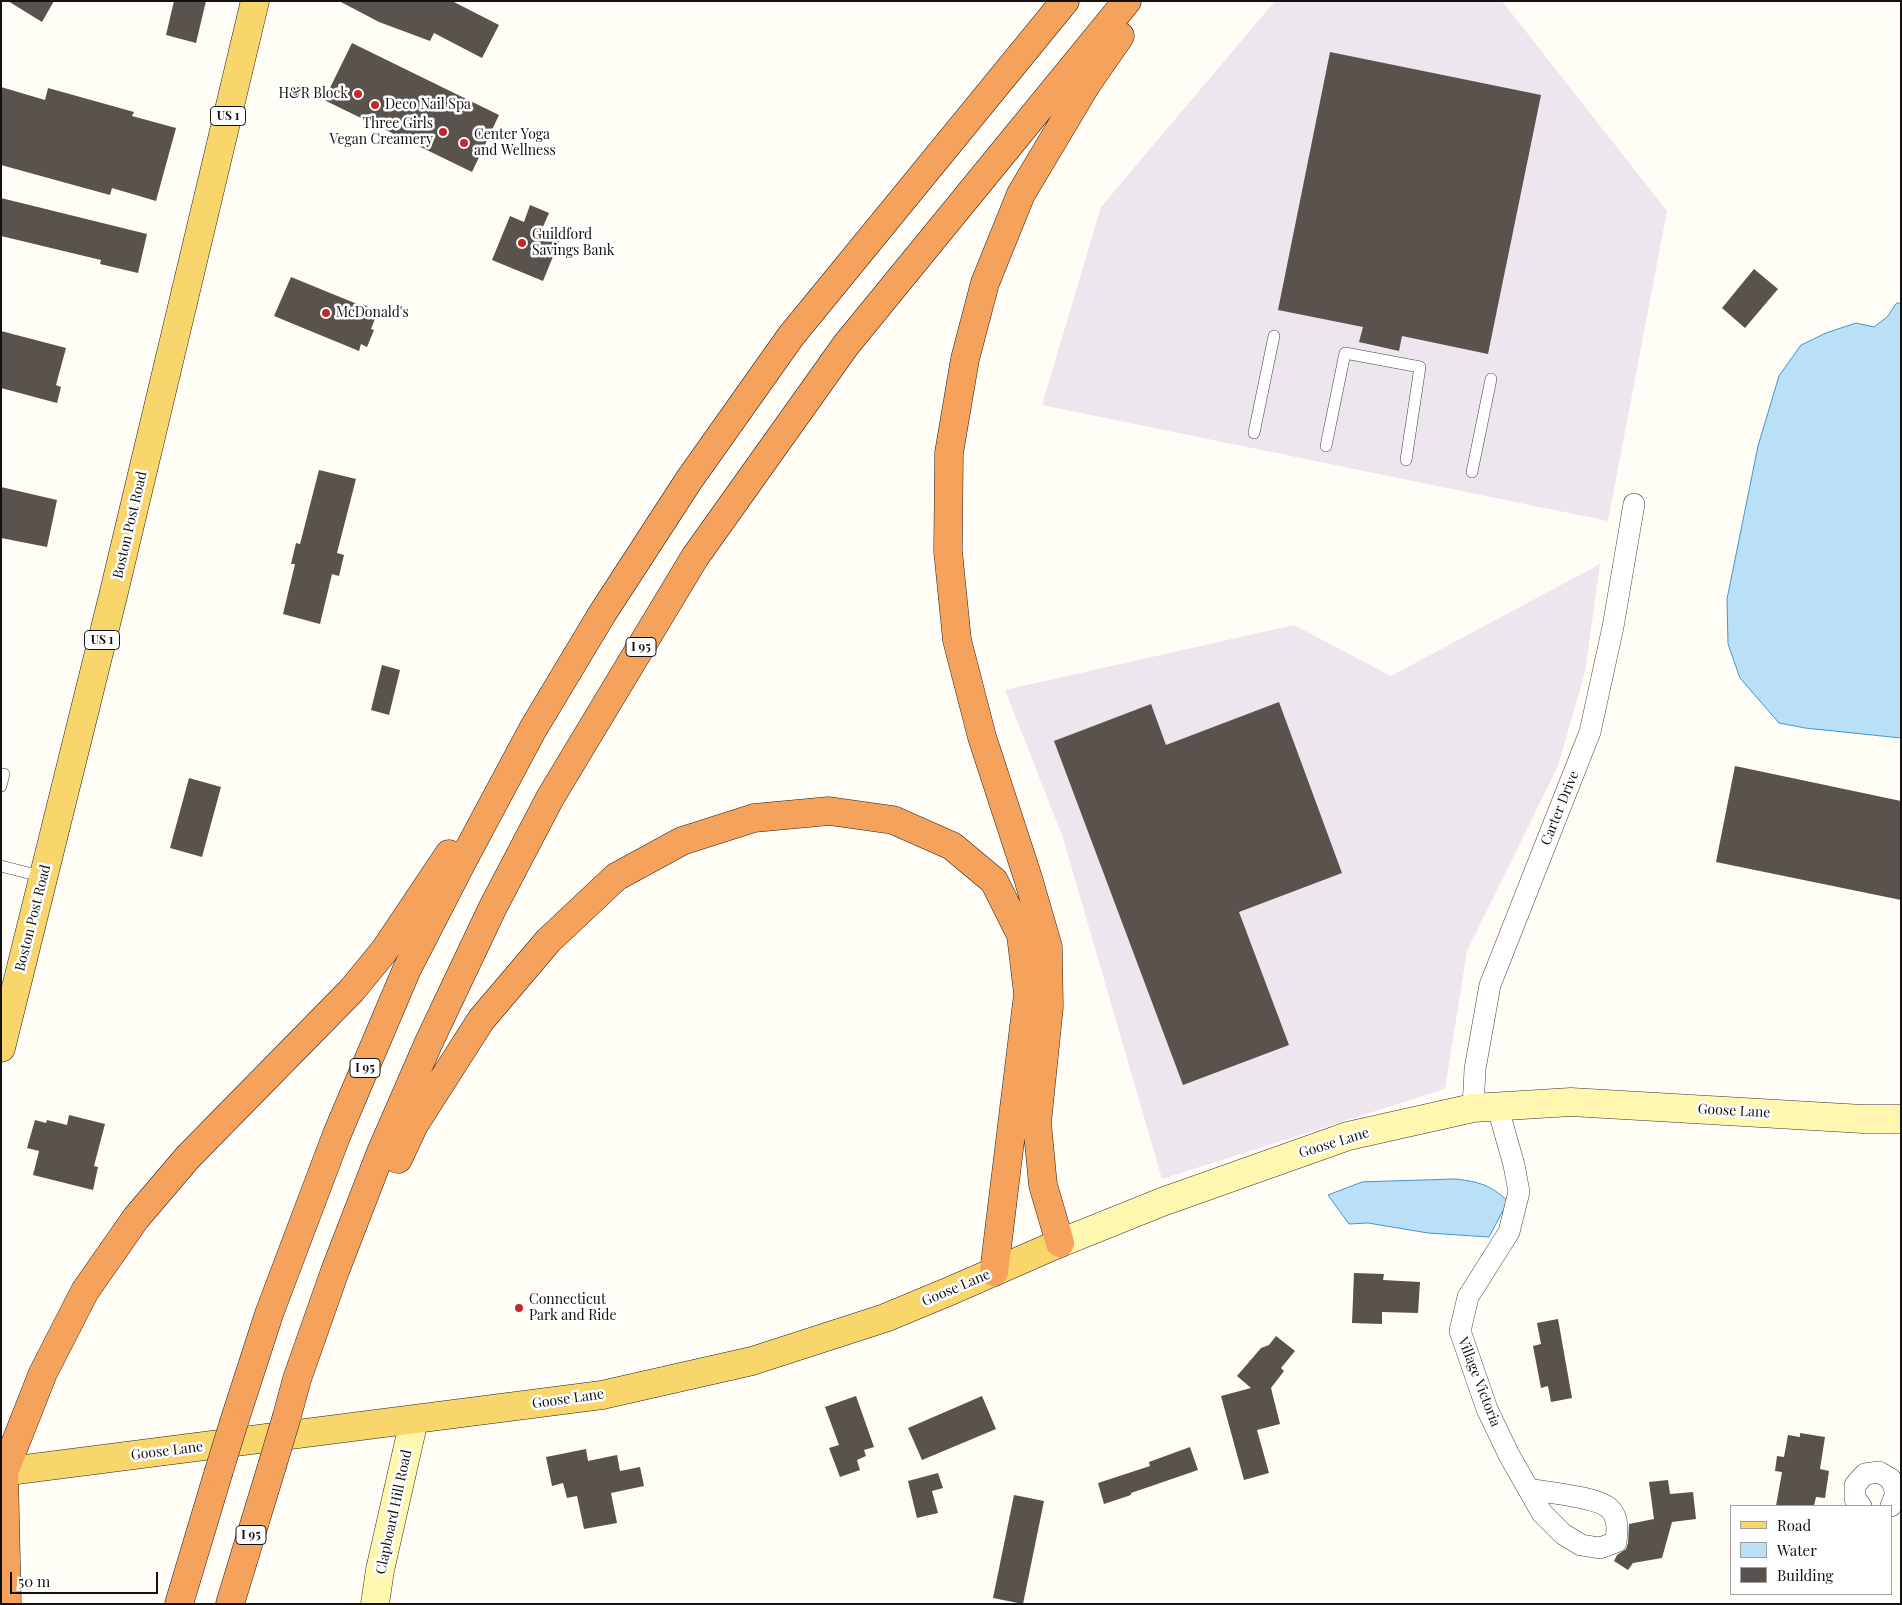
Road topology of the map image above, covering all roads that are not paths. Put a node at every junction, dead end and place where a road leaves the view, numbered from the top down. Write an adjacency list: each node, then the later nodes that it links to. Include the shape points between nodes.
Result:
1 (255, 1): 14 (main road, Boston Post Road / US 1)
2 (1065, 1): 12 (highway, I 95, via 791,336 689,480 602,614)
3 (1127, 1): 20 (highway, I 95, via 846,345 695,557 550,798 488,916 381,1152)
4 (1144, 1): 18 (highway, via 1086,85 1022,194 985,282 965,359 949,453 948,551 957,640 982,737 1048,947 1049,1007 1037,1123 1043,1185)
5 (1274, 336): 7 (lane)
6 (1491, 379): 10 (lane)
7 (1254, 433)
8 (1326, 446): 9 (lane, via 1345,353 1420,366)
9 (1406, 460)
10 (1472, 472)
11 (1634, 504): 16 (street, Carter Drive, via 1613,627 1590,732 1490,985 1475,1070)
12 (534, 729): 22 (highway, via 384,951 352,990 188,1157 107,1257 63,1331); 27 (highway, I 95, bridge, via 404,978 334,1143 269,1314)
13 (1, 866): 14 (lane)
14 (44, 877): 15 (main road, Boston Post Road / US 1)
15 (1, 1048)
16 (1485, 1107): 17 (street, Goose Lane, via 1572,1102); 18 (street, Goose Lane, via 1348,1136 1162,1202); 23 (street, Village Victoria, via 1514,1165 1520,1192 1509,1232 1468,1297 1460,1331 1487,1409)
17 (1901, 1119)
18 (1060, 1243): 19 (main road, Goose Lane)
19 (994, 1272): 20 (highway, via 1028,994 1021,935 994,881 952,846 893,820 830,811 754,818 682,841 616,877 548,941 481,1020 414,1126); 21 (main road, Goose Lane, via 885,1318 752,1361 602,1395)
20 (298, 1379): 28 (highway, I 95, bridge)
21 (414, 1420): 22 (main road, Goose Lane); 29 (street, Clapboard Hill Road)
22 (3, 1472): 26 (highway)
23 (1528, 1489)
24 (1896, 1498): 25 (street, via 1891,1479 1879,1472 1865,1474 1855,1485 1855,1499)
25 (1860, 1505)
26 (8, 1604)
27 (179, 1604)
28 (230, 1604)
29 (375, 1604)

